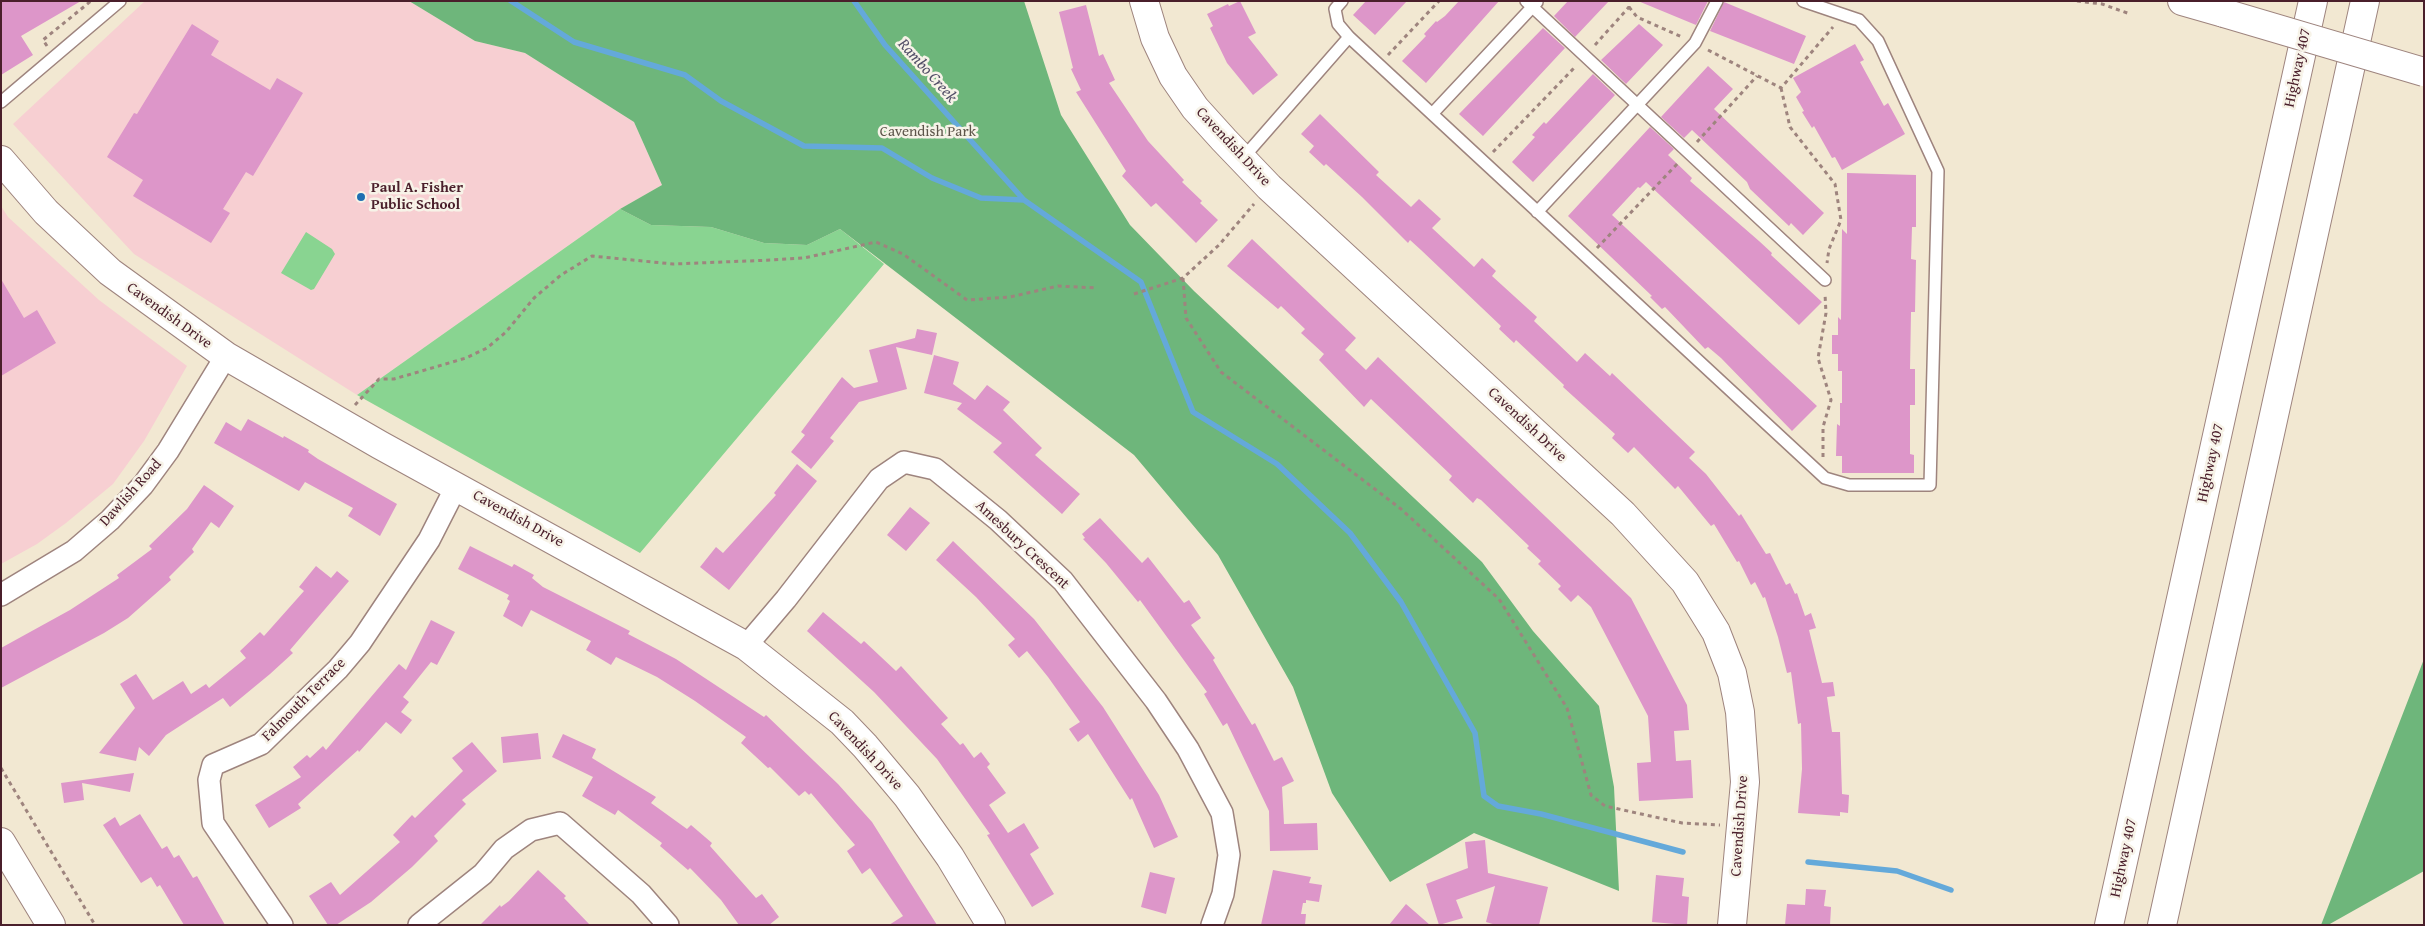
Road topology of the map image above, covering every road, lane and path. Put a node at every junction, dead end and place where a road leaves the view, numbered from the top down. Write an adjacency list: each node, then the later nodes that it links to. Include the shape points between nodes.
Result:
1 (91, 1): 19 (path, via 43,40)
2 (120, 1): 19 (lane)
3 (1144, 1): 28 (main road, Cavendish Drive, via 1155,38 1173,76 1195,108)
4 (1342, 1): 17 (lane, via 1335,9 1338,24)
5 (1439, 1): 21 (path)
6 (1629, 1): 14 (path)
7 (1716, 1): 18 (lane)
8 (1803, 1): 16 (lane)
9 (2077, 1): 15 (path, via 2102,4)
10 (2182, 1): 22 (main road, bridge)
11 (2313, 1): 54 (main road, Highway 407)
12 (2366, 1): 55 (main road)
13 (1532, 3): 20 (lane); 26 (lane)
14 (1629, 8): 18 (path, via 1637,17); 20 (path)
15 (2130, 14)
16 (1844, 15): 23 (path, via 1781,88); 33 (lane, via 1859,20 1878,41 1938,171 1930,485 1849,485 1825,478)
17 (1349, 38): 21 (lane); 28 (lane)
18 (1695, 43): 23 (path); 25 (lane)
19 (55, 56): 24 (lane)
20 (1586, 56): 25 (lane); 30 (path)
21 (1379, 65): 26 (lane)
22 (2424, 72)
23 (1757, 76): 27 (path)
24 (1, 102)
25 (1638, 104): 27 (lane); 32 (lane)
26 (1432, 114): 30 (lane)
27 (1689, 152): 33 (path); 35 (lane)
28 (1243, 158): 31 (main road, Cavendish Drive)
29 (1, 160): 38 (main road, Cavendish Drive, via 46,212 110,272)
30 (1483, 162): 32 (lane)
31 (1269, 187): 34 (path, via 1220,245); 44 (main road, Cavendish Drive, via 1623,514 1685,582 1716,632 1732,673 1740,712 1745,782)
32 (1537, 212): 33 (lane)
33 (1587, 258)
34 (1183, 278): 37 (path); 44 (path, via 1186,318 1221,372 1401,509 1499,599 1567,708 1591,796 1605,806 1682,823)
35 (1825, 280)
36 (1097, 288): 39 (path, via 1058,286 1010,297 966,300 903,254 876,242 788,259 673,264 592,256 541,292 506,332 487,348 466,358 394,379 379,379 355,405)
37 (1134, 294)
38 (226, 356): 39 (main road, Cavendish Drive); 41 (street, Dawlish Road, via 168,451 143,485 74,551)
39 (336, 418): 40 (main road, Cavendish Drive)
40 (457, 485): 42 (main road, Cavendish Drive); 48 (street, Falmouth Terrace, via 419,556 360,643 338,669 260,744 212,766 209,780 213,823)
41 (1, 595)
42 (746, 646): 51 (main road, Cavendish Drive, via 842,722 865,746 907,796); 52 (street, Amesbury Crescent, via 879,480 904,462 935,470 998,520 1063,581 1188,749 1222,813 1229,856 1223,894)
43 (1, 768): 47 (path)
44 (1741, 826): 53 (main road, Cavendish Drive)
45 (1, 842): 46 (main road)
46 (51, 925)
47 (95, 925)
48 (282, 925)
49 (419, 925): 50 (street, via 483,874 504,849 531,830 560,823 641,894)
50 (668, 925)
51 (991, 925)
52 (1212, 925)
53 (1732, 925)
54 (2109, 925)
55 (2162, 925)

